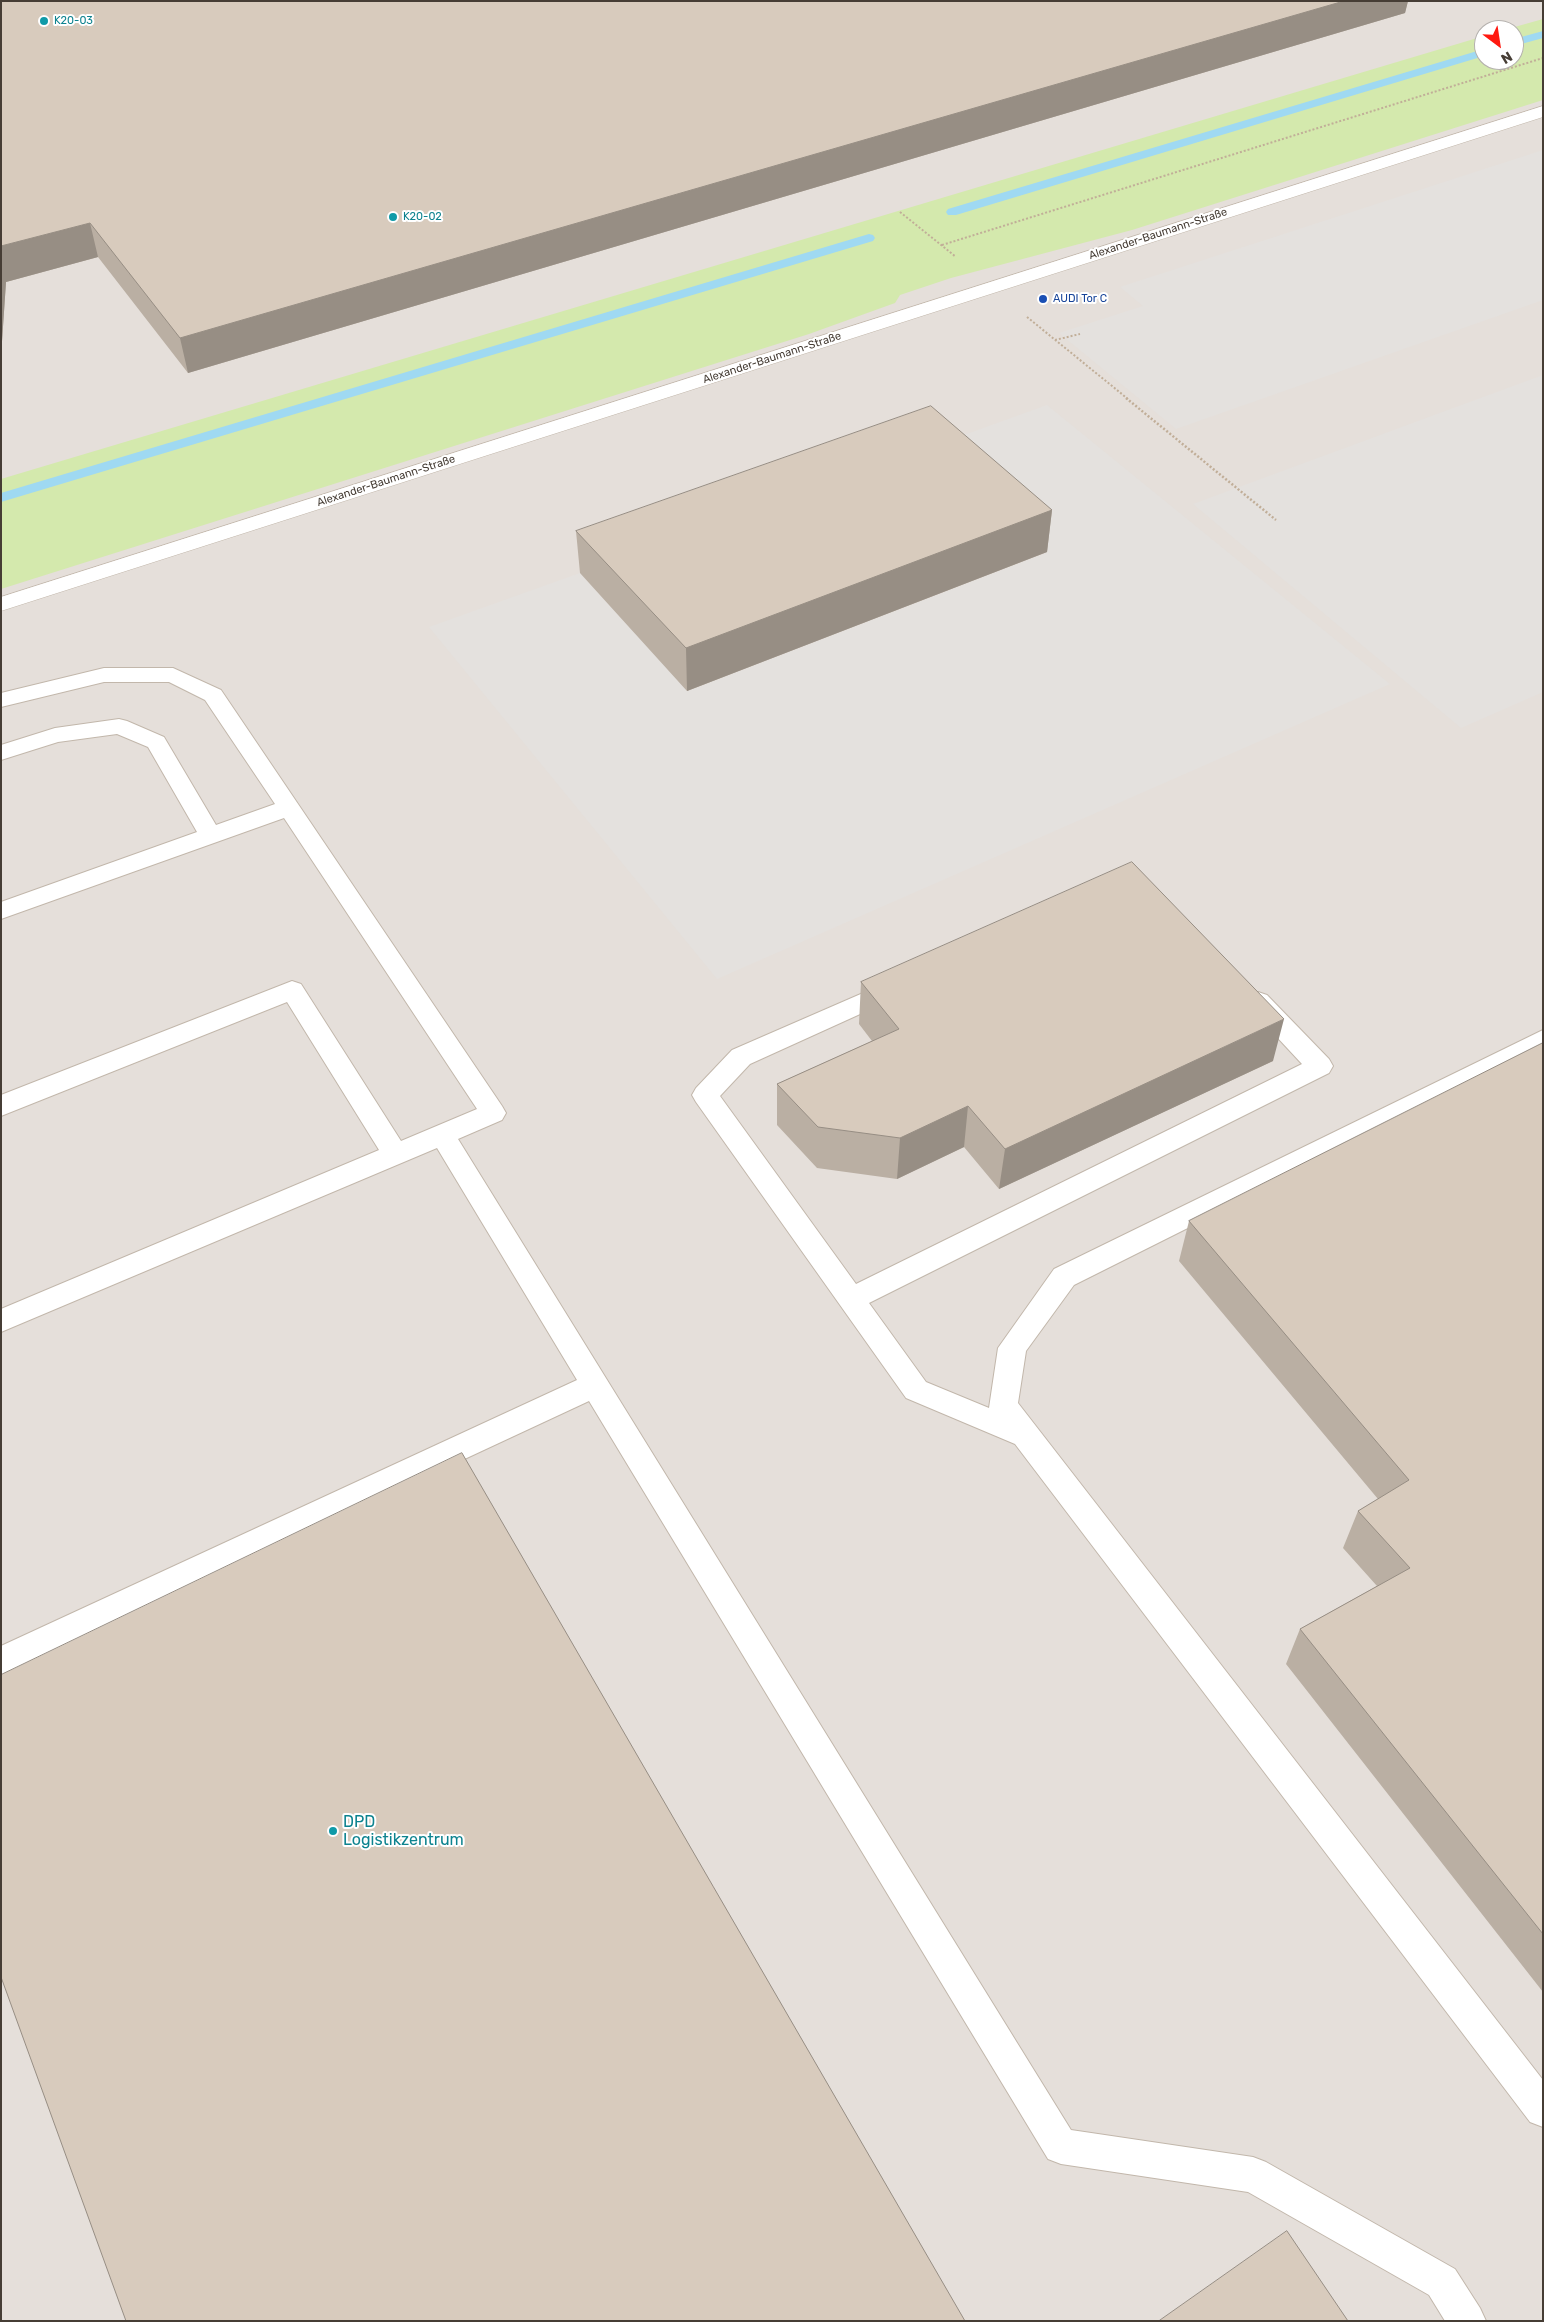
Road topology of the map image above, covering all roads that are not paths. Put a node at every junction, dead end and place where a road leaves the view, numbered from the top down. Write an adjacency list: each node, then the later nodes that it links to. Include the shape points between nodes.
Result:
1 (1543, 111): 2 (street, Alexander-Baumann-Straße)
2 (1, 604)
3 (1, 700): 5 (lane, via 104,675 173,675 212,695)
4 (1, 753): 6 (lane, via 54,735 118,726 156,742)
5 (288, 808): 6 (lane); 12 (lane, via 494,1113)
6 (210, 836): 7 (lane)
7 (1, 911)
8 (914, 980): 14 (lane, via 741,1057 704,1096)
9 (1244, 986): 14 (lane, via 1320,1066)
10 (1543, 1038): 17 (lane, via 1064,1277 1012,1348 1003,1406)
11 (1, 1106): 13 (lane, via 292,990)
12 (442, 1135): 13 (lane); 16 (lane)
13 (396, 1155): 15 (lane)
14 (851, 1299): 17 (lane, via 916,1390)
15 (1, 1321)
16 (595, 1385): 18 (lane); 20 (lane, via 1061,2146 1253,2175 1442,2282)
17 (1027, 1436): 19 (lane)
18 (1, 1662)
19 (1543, 2109)
20 (1468, 2321)

